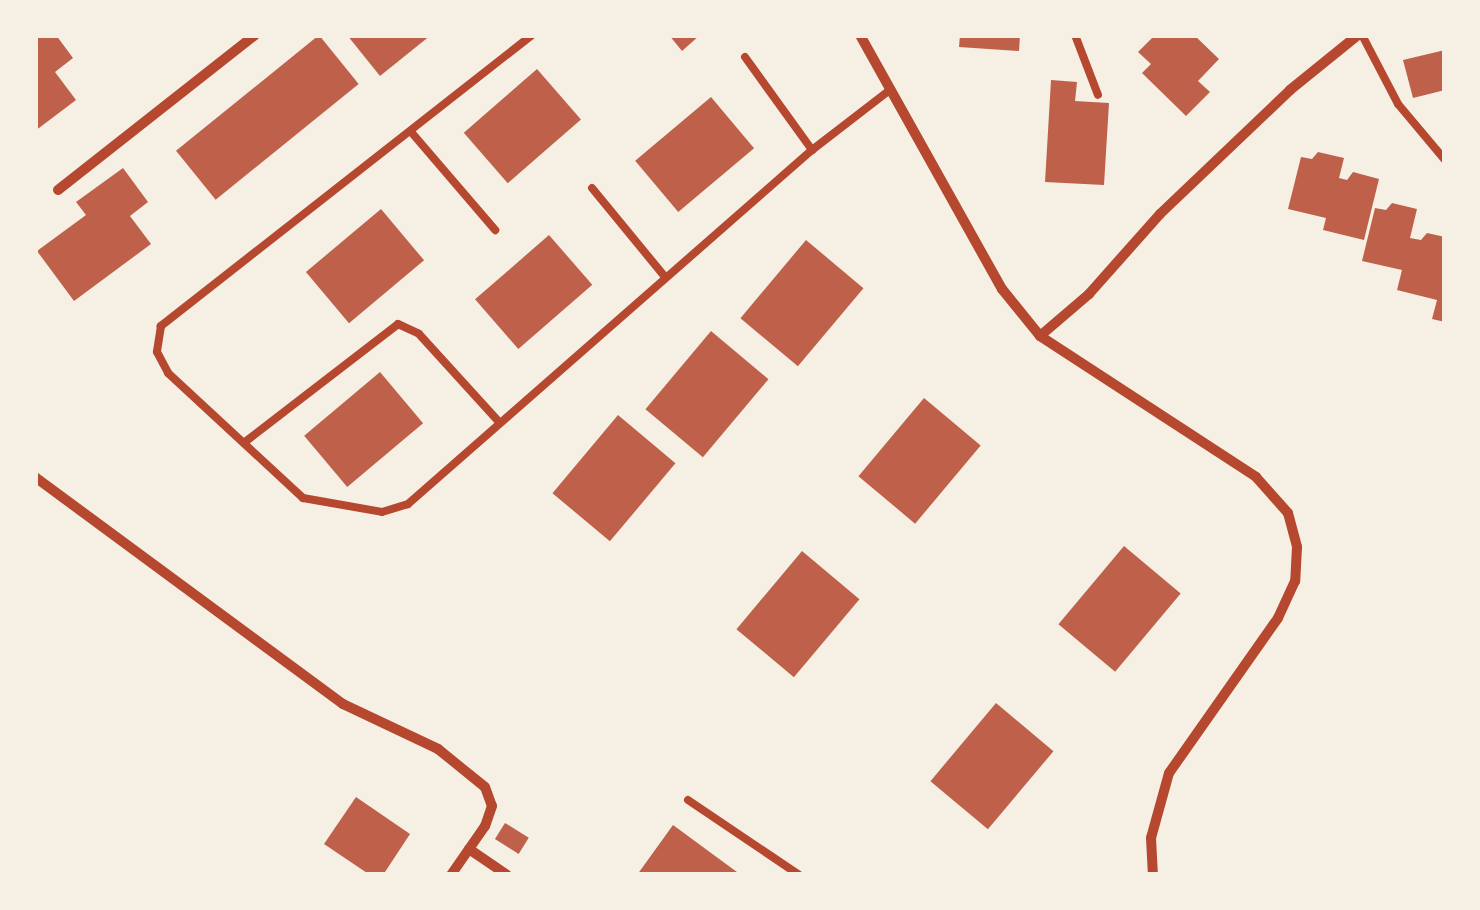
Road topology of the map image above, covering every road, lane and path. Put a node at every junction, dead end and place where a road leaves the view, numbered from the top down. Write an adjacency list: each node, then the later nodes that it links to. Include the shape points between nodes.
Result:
1 (255, 35): 13 (street)
2 (532, 35): 9 (lane)
3 (860, 35): 7 (street)
4 (1076, 35): 8 (lane)
5 (1360, 35): 11 (lane, via 1398,104); 16 (street, via 1278,101)
6 (744, 57): 10 (lane)
7 (890, 90): 10 (lane); 16 (street, via 1002,289)
8 (1098, 95)
9 (412, 133): 14 (lane); 18 (lane, via 161,326 157,352 168,373)
10 (812, 150): 15 (lane)
11 (1445, 160)
12 (592, 188): 15 (lane)
13 (58, 190)
14 (495, 230)
15 (664, 277): 17 (lane)
16 (1040, 336): 25 (street, via 1256,478 1288,513 1297,547 1296,581 1278,618 1170,773 1151,838)
17 (500, 423): 18 (lane, via 408,504 382,512 303,498); 18 (lane, via 419,334 398,324)
18 (245, 442)
19 (35, 477): 21 (street, via 342,704 438,749 485,787 492,806)
20 (688, 800): 24 (lane)
21 (469, 848): 22 (street); 23 (street)
22 (451, 875)
23 (508, 875)
24 (800, 875)
25 (1152, 875)

